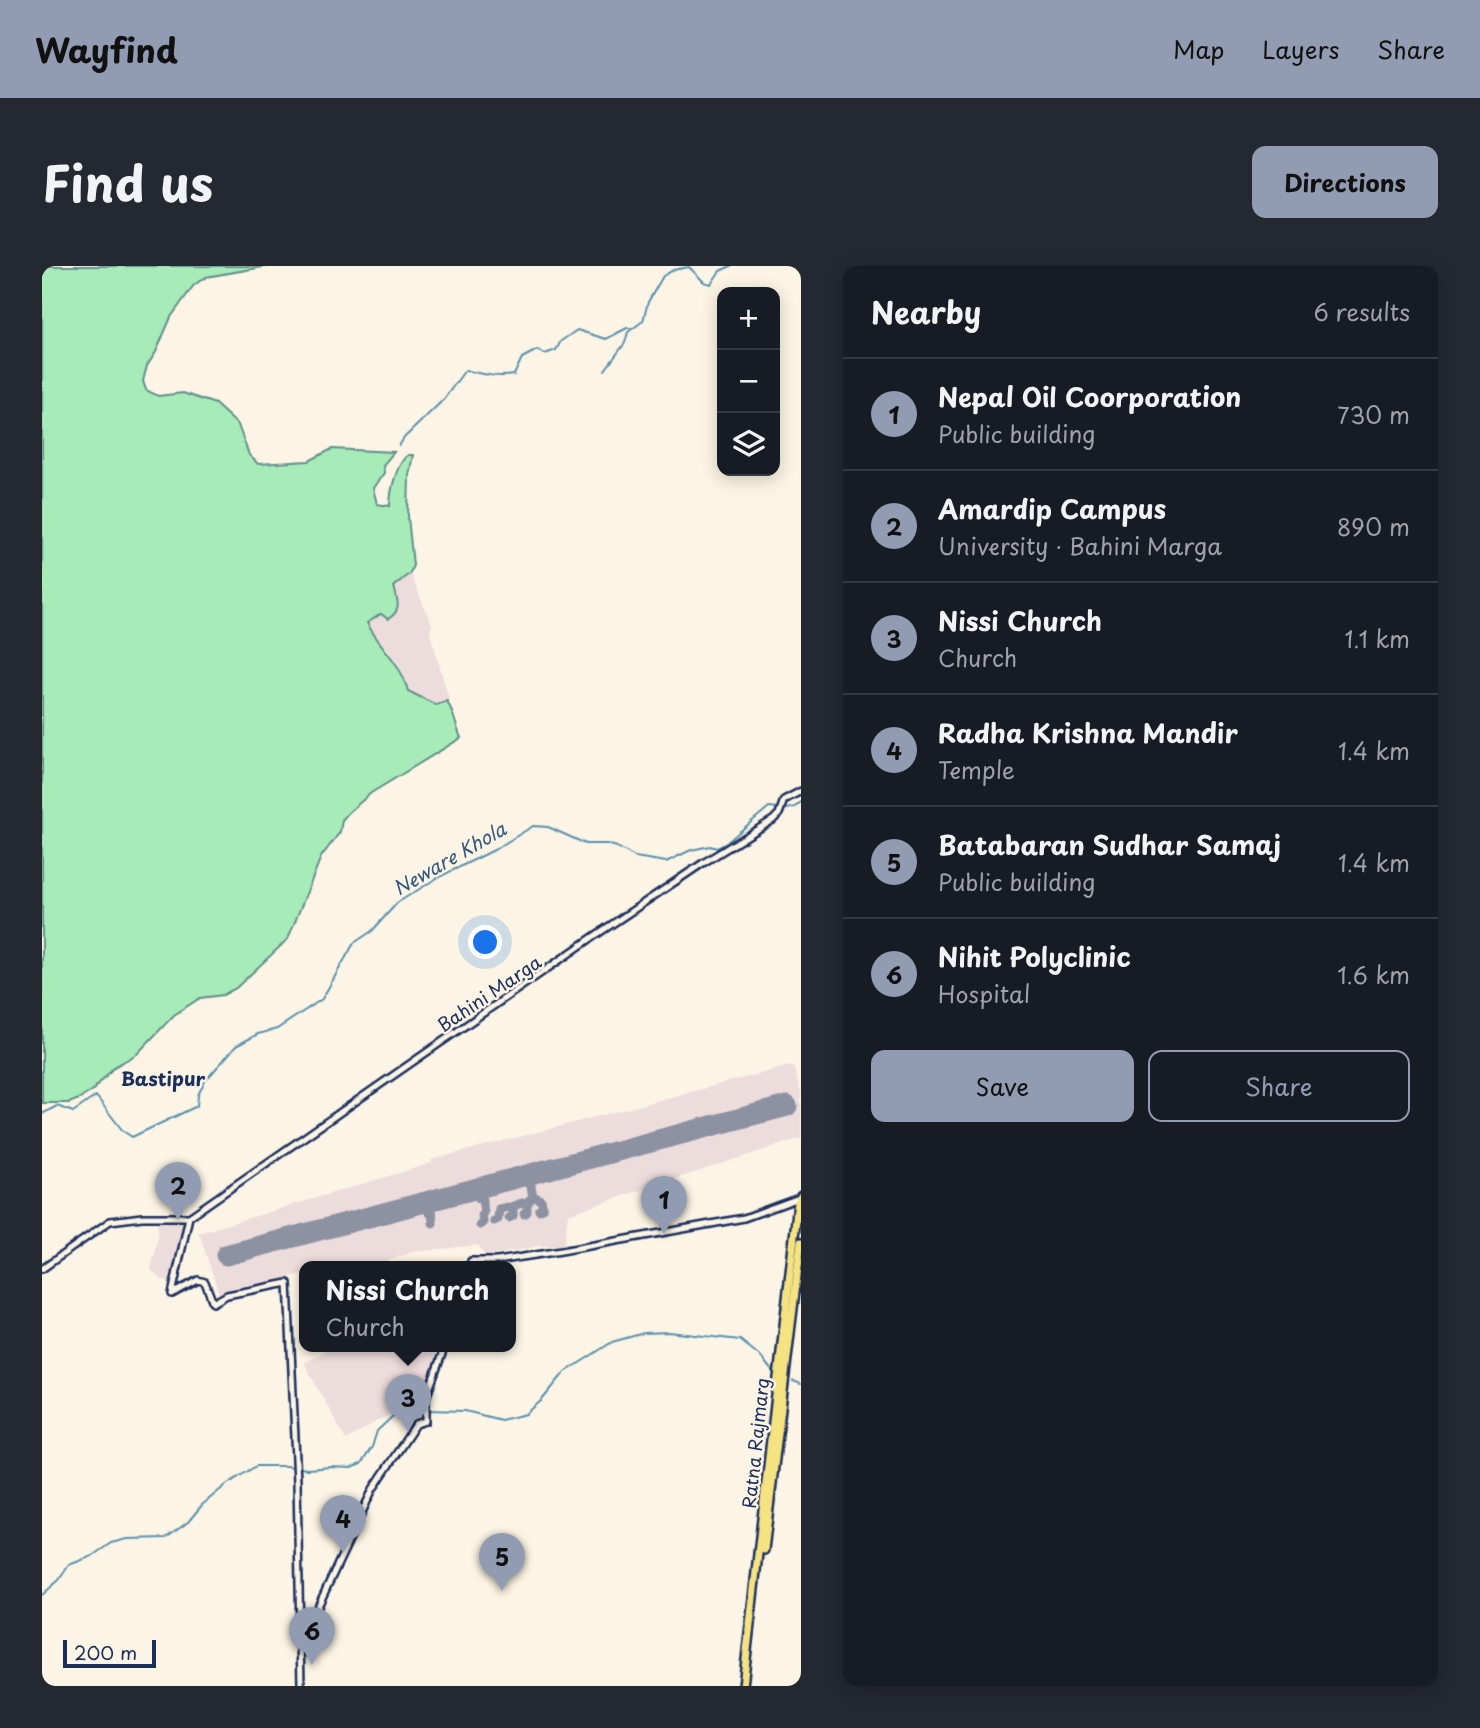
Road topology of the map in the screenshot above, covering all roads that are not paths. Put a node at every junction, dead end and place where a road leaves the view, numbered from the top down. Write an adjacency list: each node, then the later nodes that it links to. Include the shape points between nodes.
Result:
1 (801, 791): 3 (street, Bahini Marga, via 783,800 773,820 593,937)
2 (800, 1201): 5 (main road, Ratna Rajmarg); 7 (street, via 744,1218)
3 (188, 1217): 9 (street, via 110,1221); 11 (street, via 172,1294 201,1280 213,1303 227,1295 288,1283)
4 (801, 1242): 5 (main road, Ratna Rajmarg)
5 (797, 1260): 13 (main road, Ratna Rajmarg)
6 (471, 1261): 8 (street)
7 (497, 1261)
8 (497, 1261)
9 (42, 1269)
10 (443, 1352): 11 (street, via 430,1385 426,1421 416,1424 373,1489 314,1615)
11 (300, 1635): 12 (street)
12 (301, 1686)
13 (745, 1686)

